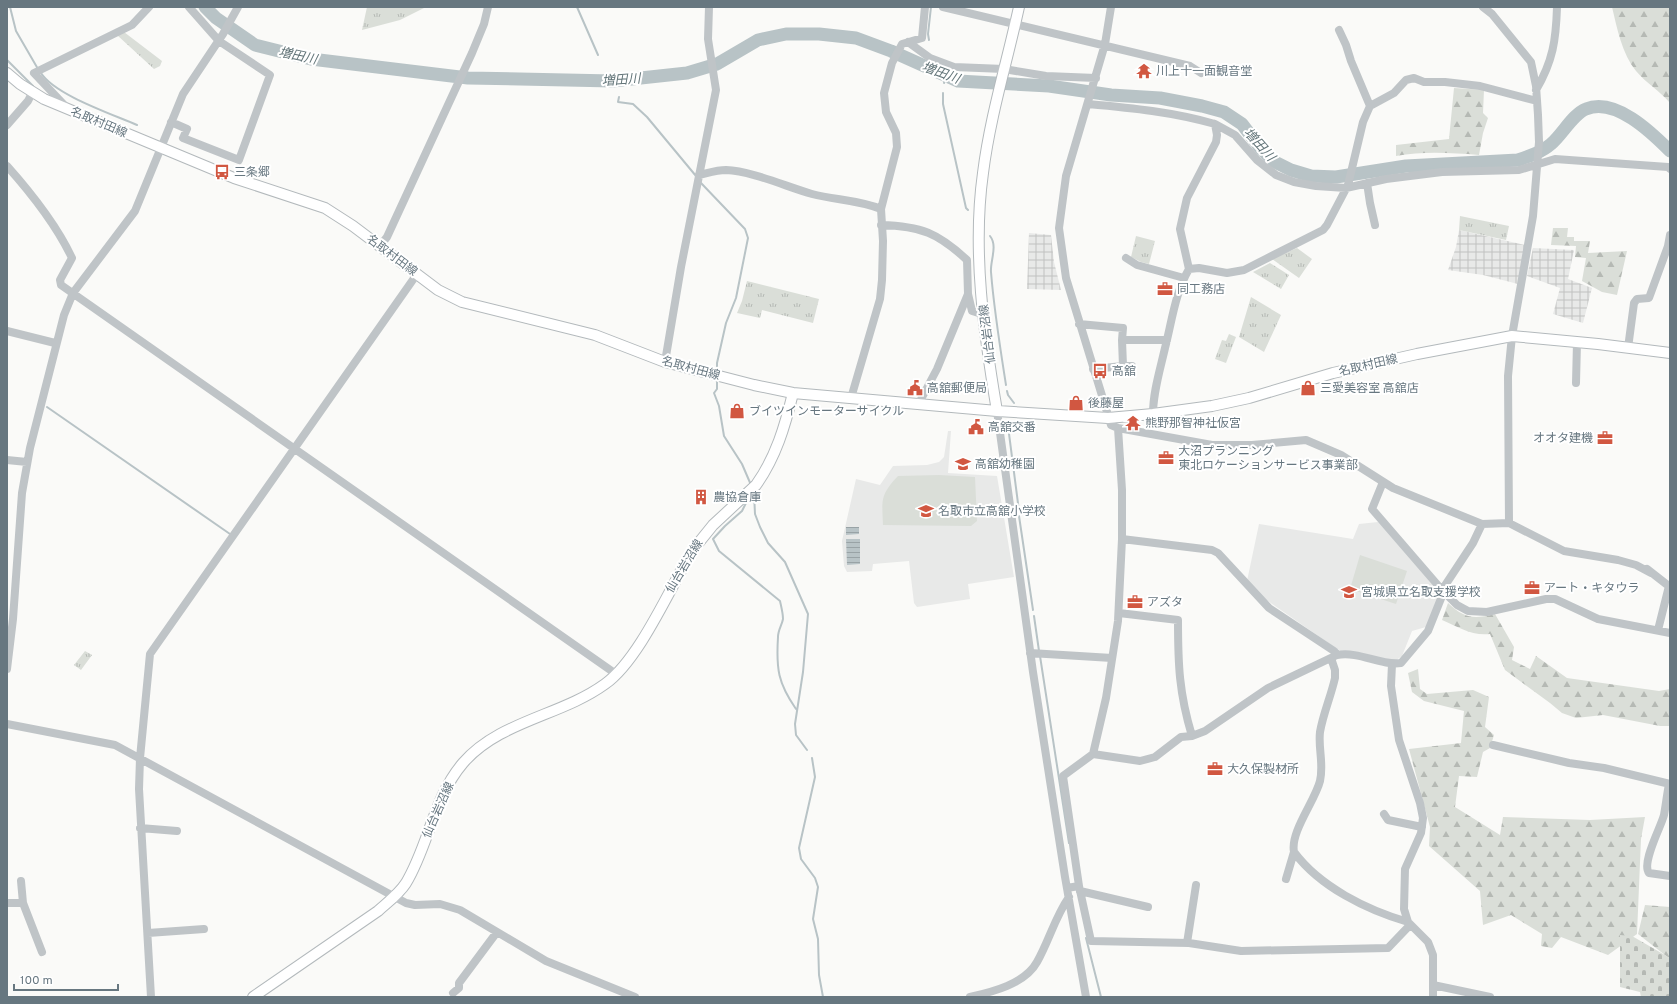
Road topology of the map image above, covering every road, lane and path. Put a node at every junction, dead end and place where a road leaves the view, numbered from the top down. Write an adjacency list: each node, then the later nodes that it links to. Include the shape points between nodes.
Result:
1 (149, 7): 26 (street, via 132,25 34,73)
2 (189, 7): 14 (street)
3 (238, 7): 14 (street)
4 (488, 7): 41 (street, via 484,24 466,66)
5 (709, 7): 34 (street, via 708,35 716,90)
6 (925, 7): 15 (street, via 922,38)
7 (943, 7): 12 (street)
8 (1019, 7): 12 (main road, 仙台岩沼線)
9 (1111, 7): 16 (street)
10 (1484, 7): 21 (street, via 1531,62)
11 (1557, 7): 21 (street, via 1552,56 1547,72)
12 (1016, 24): 16 (street); 17 (main road, 仙台岩沼線)
13 (1339, 30): 25 (street)
14 (221, 38): 27 (street, via 183,94); 27 (street, via 270,75 239,160 183,138 187,129)
15 (905, 43): 17 (street, via 930,58 954,67); 37 (street, via 892,63 884,93 884,103 896,133 897,147)
16 (1105, 44): 19 (street, via 1190,66); 20 (street)
17 (1004, 70): 20 (street); 48 (main road, 仙台岩沼線, via 983,173 980,216 981,283)
18 (7, 73): 22 (main road, 名取村田線)
19 (1201, 73)
20 (1095, 80): 24 (street)
21 (1536, 90): 23 (street)
22 (32, 93): 26 (main road, 名取村田線); 29 (street)
23 (1537, 101): 25 (street, via 1480,86 1424,82 1414,78 1406,80 1394,93); 31 (street)
24 (1088, 103): 28 (street, via 1184,115); 49 (street, via 1066,176 1059,228 1066,278)
25 (1370, 106): 36 (street, via 1363,122)
26 (69, 109): 30 (main road, 名取村田線)
27 (171, 122): 30 (street)
28 (1215, 124): 36 (street, via 1235,134 1257,160 1281,178 1302,184); 43 (street, via 1216,142 1187,198 1180,229)
29 (7, 125)
30 (161, 147): 41 (main road, 名取村田線, via 234,178 318,205); 46 (street, via 135,211)
31 (1537, 163): 33 (street, via 1568,159 1668,167); 35 (street, via 1519,170 1442,172); 51 (street, via 1532,223)
32 (7, 166): 46 (street, via 33,196 64,241 72,258 60,280 62,285)
33 (1670, 170)
34 (698, 178): 37 (street, via 728,170 812,194 837,200 858,201); 58 (street)
35 (1367, 183): 36 (street); 39 (street)
36 (1347, 186): 43 (street, via 1327,225 1317,234 1241,271 1228,273 1199,268)
37 (881, 209): 38 (street)
38 (881, 225): 47 (street, via 904,225 930,232 951,245 967,260); 64 (street, via 883,241 880,299)
39 (1376, 225)
40 (1670, 235): 56 (street, via 1649,298 1637,299 1634,303)
41 (383, 242): 44 (main road, 名取村田線)
42 (1126, 258): 45 (street, via 1137,265)
43 (1189, 269): 45 (street)
44 (417, 274): 58 (main road, 名取村田線, via 450,297 462,302 595,335); 70 (street)
45 (1184, 278): 53 (street)
46 (73, 293): 55 (street); 70 (street)
47 (968, 294): 48 (street, via 972,311); 65 (street, via 937,369)
48 (985, 315): 66 (main road, 仙台岩沼線)
49 (1079, 324): 52 (street, via 1123,328); 61 (street)
50 (7, 331): 55 (street)
51 (1512, 336): 54 (main road, 名取村田線); 67 (main road, 名取村田線, via 1333,373 1248,398); 74 (street, via 1508,376)
52 (1122, 340): 53 (street); 59 (street)
53 (1167, 340): 67 (street, via 1154,396)
54 (1577, 342): 56 (main road, 名取村田線); 62 (street)
55 (55, 343): 72 (street)
56 (1628, 348): 57 (main road, 名取村田線)
57 (1670, 353)
58 (665, 362): 63 (main road, 名取村田線)
59 (1123, 366): 60 (street); 61 (street)
60 (1132, 366)
61 (1093, 369): 68 (street)
62 (1576, 383)
63 (793, 393): 64 (main road); 89 (main road, 仙台岩沼線, via 778,446 756,485 701,538 644,636)
64 (851, 398): 65 (main road)
65 (919, 403): 66 (main road)
66 (997, 411): 68 (main road, 名取村田線); 84 (street)
67 (1153, 414): 68 (main road, 名取村田線)
68 (1108, 418): 69 (street, via 1111,425)
69 (1118, 428): 73 (street, via 1212,446 1306,440 1341,455); 76 (street)
70 (295, 448): 89 (street); 94 (street, via 150,654)
71 (7, 460): 72 (street)
72 (27, 462): 78 (street)
73 (1383, 482): 75 (street); 80 (street, via 1372,509)
74 (1509, 523): 75 (street); 79 (street, via 1564,551 1618,560 1635,559)
75 (1482, 524): 80 (street)
76 (1122, 539): 81 (street); 85 (street, via 1212,550 1218,553 1269,608 1334,651)
77 (7, 572): 78 (street)
78 (16, 572): 88 (street)
79 (1670, 586): 82 (street)
80 (1442, 590): 82 (street, via 1457,605 1468,611 1487,612 1555,599 1598,619); 87 (street, via 1428,631 1401,663)
81 (1119, 613): 86 (street); 91 (street, via 1178,620 1178,665 1183,705)
82 (1658, 630): 83 (street)
83 (1670, 633)
84 (1030, 653): 86 (street); 105 (street)
85 (1334, 656): 87 (street, via 1358,655); 91 (street, via 1268,688 1229,716); 100 (street, via 1335,678 1320,731 1320,781 1294,841)
86 (1112, 658): 93 (street)
87 (1392, 664): 97 (street, via 1391,686 1399,740 1420,803)
88 (7, 669)
89 (616, 674): 106 (main road, 仙台岩沼線, via 583,697 506,732 471,755 446,788 416,864)
90 (7, 724): 94 (street, via 115,745)
91 (1192, 736): 93 (street, via 1181,738 1156,757 1140,761)
92 (1493, 745): 95 (street)
93 (1093, 754): 105 (street, via 1063,776)
94 (140, 758): 98 (street); 106 (street)
95 (1669, 784): 101 (street, via 1663,816 1654,837 1647,867 1649,874)
96 (1384, 814): 97 (street, via 1388,820)
97 (1422, 827): 111 (street, via 1405,869 1404,909)
98 (140, 828): 99 (street); 114 (street)
99 (177, 831)
100 (1294, 852): 102 (street); 111 (street, via 1326,882 1368,907)
101 (1670, 876)
102 (1286, 879)
103 (21, 882): 109 (street)
104 (1196, 885): 115 (street)
105 (1075, 888): 107 (street); 110 (street); 115 (street, via 1091,942)
106 (394, 897): 113 (street, via 415,905 449,906); 120 (main road, 仙台岩沼線, via 378,911)
107 (1069, 898): 122 (street, via 1036,963 1024,976 1006,986); 123 (street)
108 (7, 903): 109 (street)
109 (23, 903): 116 (street)
110 (1148, 907)
111 (1409, 923): 115 (street, via 1388,948 1241,951); 117 (street, via 1428,942 1433,955)
112 (204, 929): 114 (street)
113 (497, 932): 118 (street); 121 (street, via 546,961)
114 (148, 933): 119 (street)
115 (1187, 940)
116 (42, 952)
117 (1433, 985): 124 (street); 125 (street)
118 (453, 993)
119 (151, 997)
120 (253, 997)
121 (635, 997)
122 (970, 997)
123 (1086, 997)
124 (1433, 997)
125 (1490, 997)

